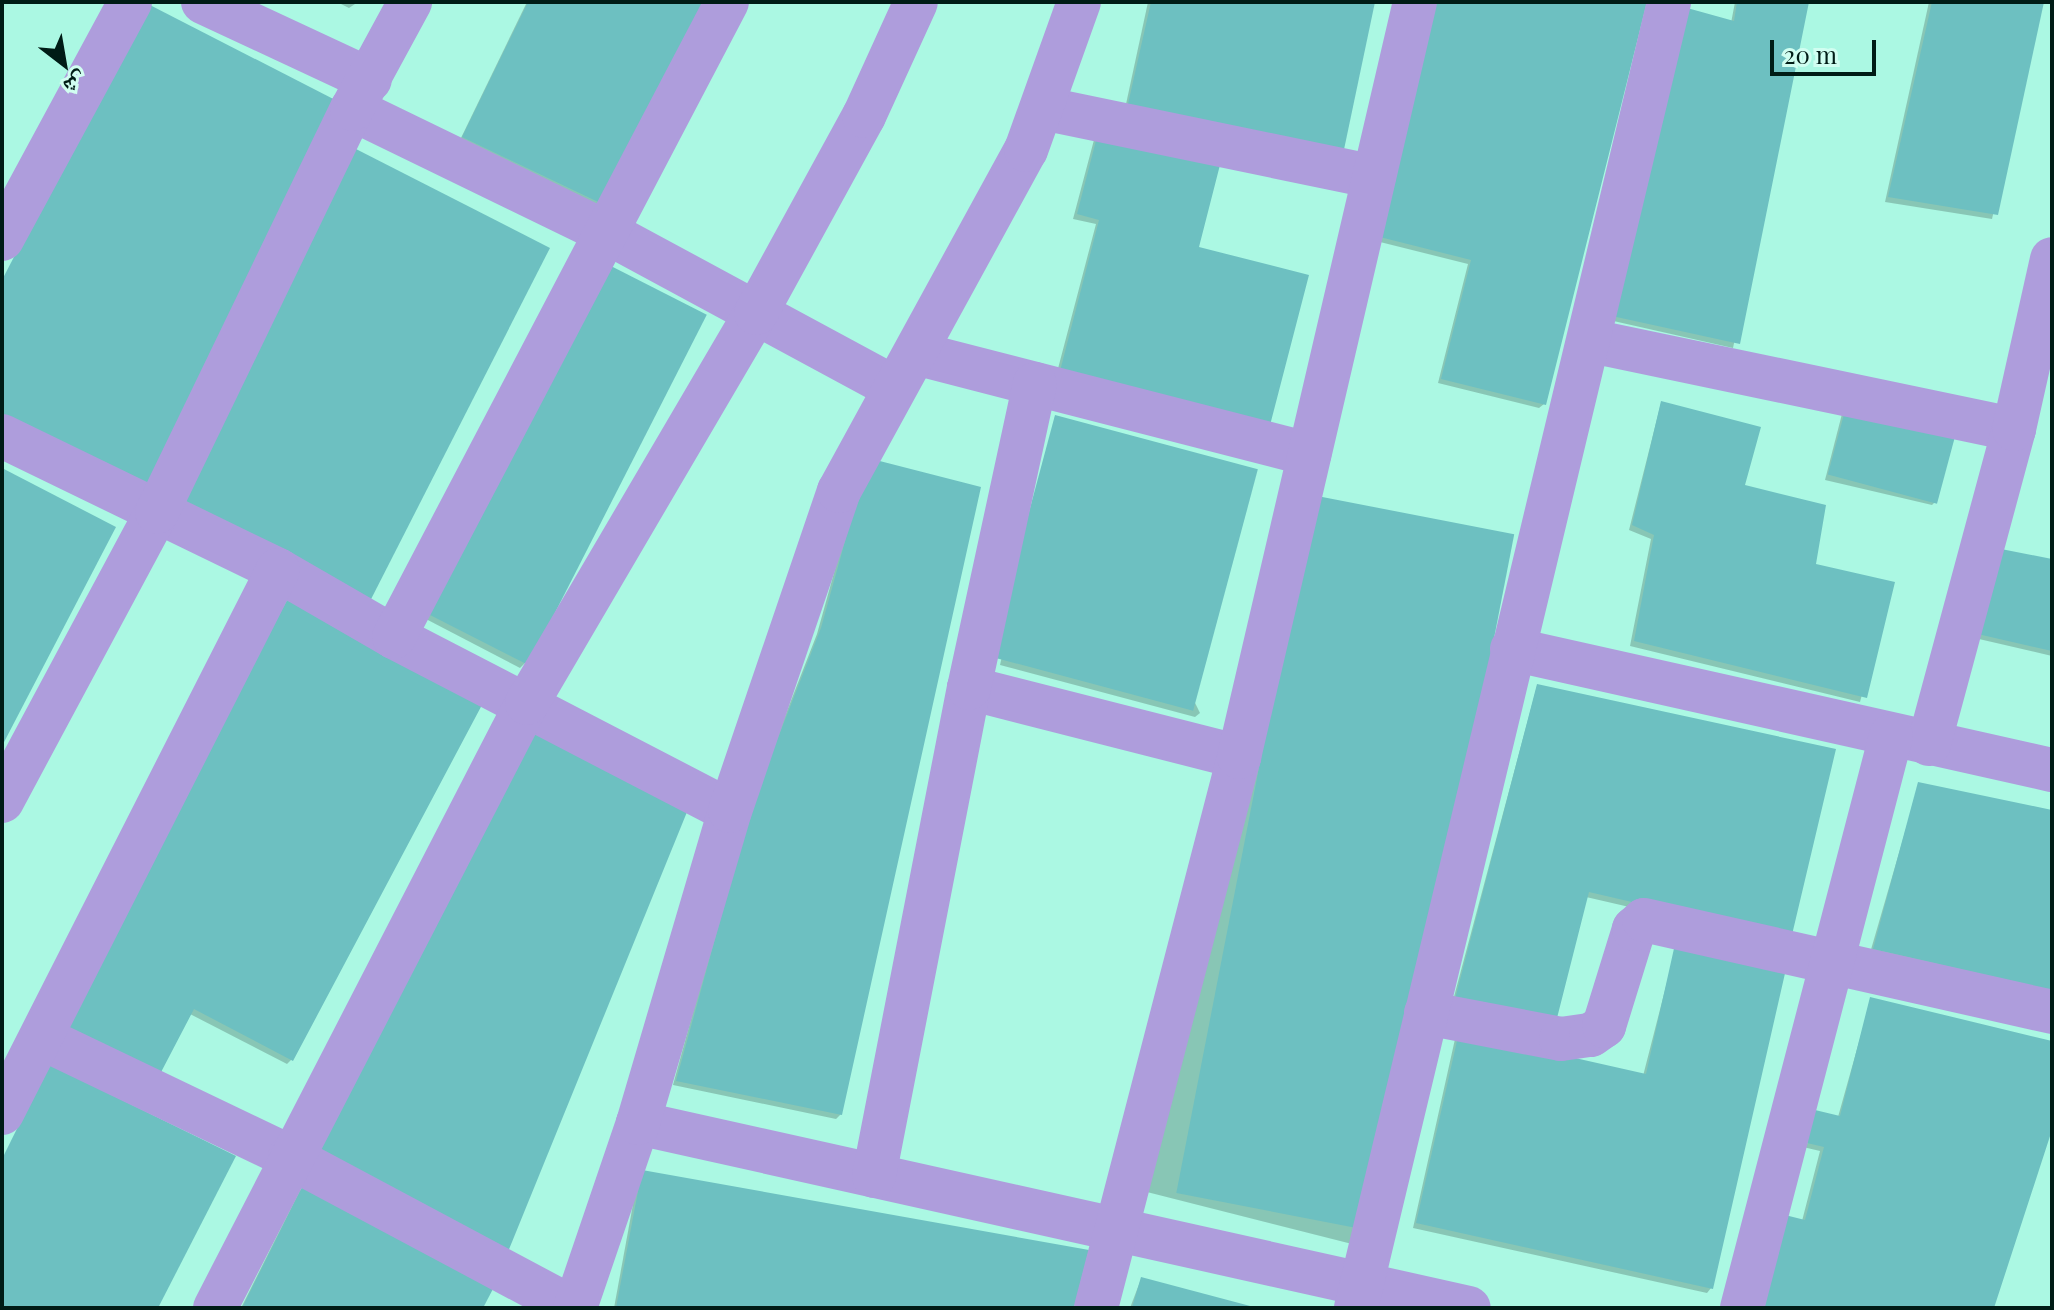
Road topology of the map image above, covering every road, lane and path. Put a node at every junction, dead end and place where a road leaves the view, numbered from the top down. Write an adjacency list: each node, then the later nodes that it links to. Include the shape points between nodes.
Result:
1 (130, 2): 13 (street)
2 (203, 2): 9 (street)
3 (410, 2): 9 (street)
4 (727, 2): 12 (street)
5 (916, 2): 15 (street, via 864,116)
6 (1079, 2): 10 (street)
7 (1415, 2): 11 (street)
8 (1669, 2): 16 (street)
9 (361, 95): 12 (street); 22 (street)
10 (1042, 108): 11 (street); 17 (street, via 1020,163)
11 (1374, 177): 21 (street)
12 (610, 234): 15 (street); 24 (street)
13 (2, 239)
14 (2051, 266): 19 (street)
15 (756, 313): 17 (street); 27 (street)
16 (1591, 341): 19 (street); 25 (street)
17 (906, 370): 18 (street); 32 (street, via 839,491)
18 (1035, 384): 21 (street); 26 (street)
19 (2014, 429): 28 (street)
20 (2, 436): 22 (street)
21 (1309, 454): 29 (street)
22 (157, 512): 23 (street); 31 (street)
23 (278, 570): 24 (street); 36 (street)
24 (394, 637): 27 (street)
25 (1512, 649): 28 (street); 35 (street)
26 (969, 688): 29 (street); 40 (street)
27 (527, 703): 32 (street); 39 (street)
28 (1910, 740): 30 (street); 33 (street)
29 (1239, 757): 41 (street)
30 (2052, 770)
31 (2, 801)
32 (730, 811): 38 (street)
33 (1836, 960): 34 (street); 35 (street, via 1644,920 1634,929 1604,1026 1591,1035 1561,1039); 47 (street)
34 (2052, 1012)
35 (1426, 1013): 42 (street)
36 (42, 1038): 37 (street); 39 (street)
37 (2, 1113)
38 (638, 1123): 40 (street); 44 (street)
39 (290, 1157): 43 (street); 44 (street)
40 (874, 1176): 41 (street)
41 (1114, 1230): 42 (street); 45 (street)
42 (1359, 1297): 46 (street)
43 (215, 1308)
44 (574, 1308)
45 (1096, 1308)
46 (1469, 1308)
47 (1742, 1308)

